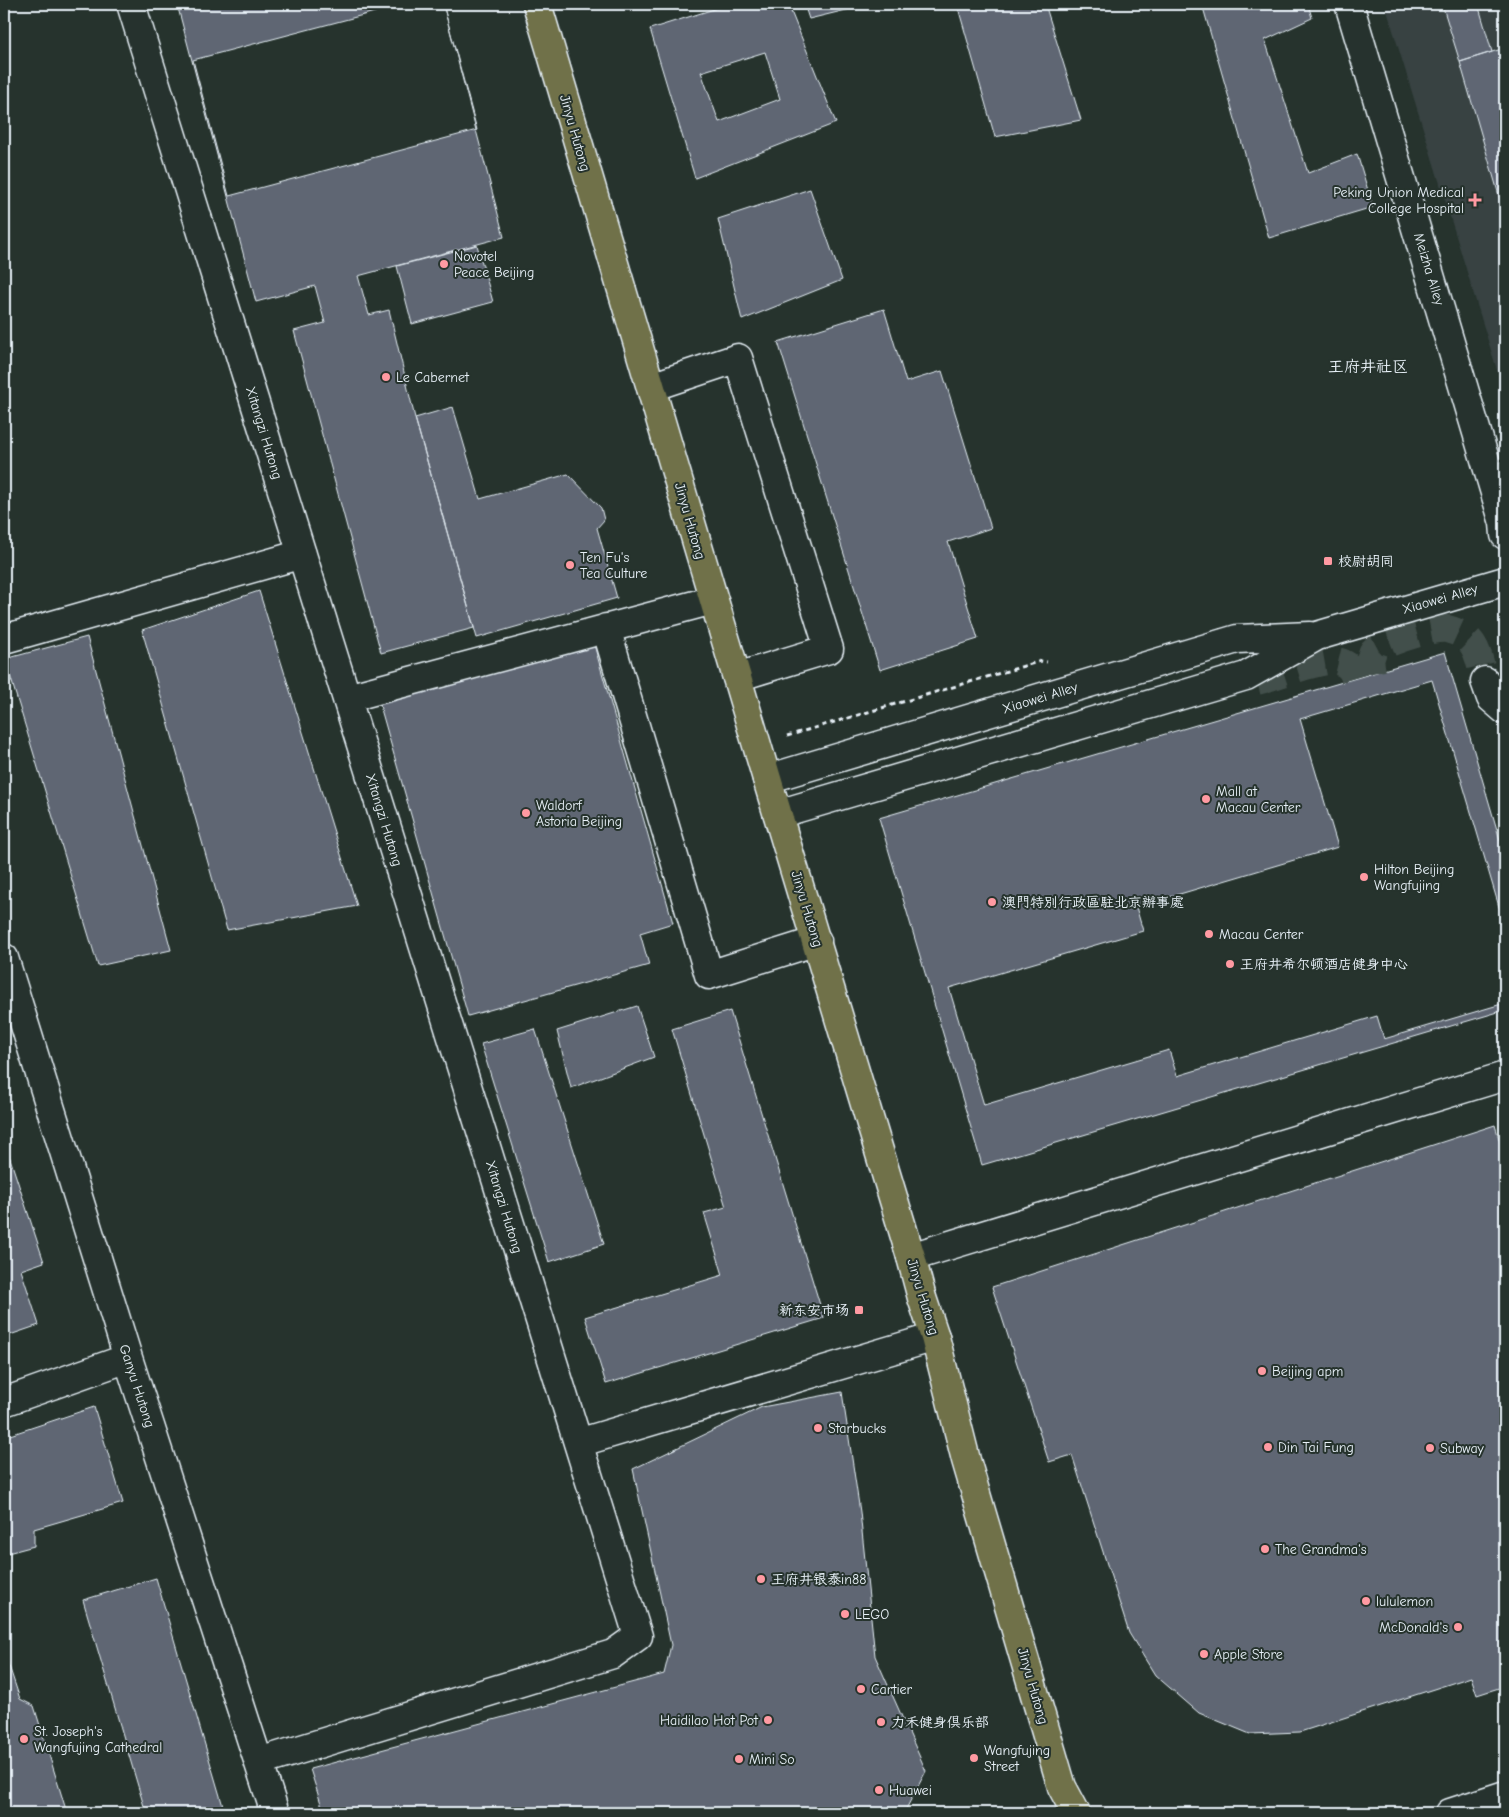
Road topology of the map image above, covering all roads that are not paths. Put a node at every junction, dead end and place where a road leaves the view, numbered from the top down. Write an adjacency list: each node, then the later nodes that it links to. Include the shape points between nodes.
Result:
1 (131, 4): 6 (street, Xitangzi Hutong)
2 (537, 4): 4 (main road, Jinyu Hutong)
3 (1350, 4): 5 (street, Meizha Alley)
4 (651, 387): 8 (main road, Jinyu Hutong); 12 (street, via 738,358 829,649)
5 (1505, 535)
6 (302, 554): 11 (street); 16 (street, Xitangzi Hutong)
7 (1505, 581): 10 (street, Xiaowei Alley)
8 (714, 600): 9 (street); 12 (main road, Jinyu Hutong)
9 (606, 628): 16 (street); 20 (street, via 709,975)
10 (1317, 636): 15 (street, Xiaowei Alley, via 1246,676); 18 (street, Xiaowei Alley, via 1236,639)
11 (4, 639)
12 (737, 677): 18 (main road, Jinyu Hutong)
13 (1257, 681): 15 (street, via 1232,687)
14 (1484, 681): 17 (street, via 1491,698)
15 (1210, 686): 19 (street, Xiaowei Alley)
16 (347, 698): 27 (street, Xitangzi Hutong)
17 (1505, 710)
18 (767, 780): 19 (main road, Jinyu Hutong)
19 (778, 814): 20 (main road, Jinyu Hutong)
20 (817, 941): 23 (main road, Jinyu Hutong)
21 (4, 958): 25 (street, Ganyu Hutong)
22 (1505, 1076): 23 (street)
23 (911, 1257): 24 (main road, Jinyu Hutong)
24 (935, 1337): 27 (street); 31 (main road, Jinyu Hutong, via 966,1460 1062,1787)
25 (128, 1358): 26 (street); 28 (street, Ganyu Hutong)
26 (4, 1402)
27 (578, 1443): 28 (street, Xitangzi Hutong, via 638,1636 613,1654)
28 (259, 1762): 30 (street, Ganyu Hutong)
29 (1505, 1795): 32 (street)
30 (275, 1813)
31 (1076, 1813)
32 (1450, 1813)

